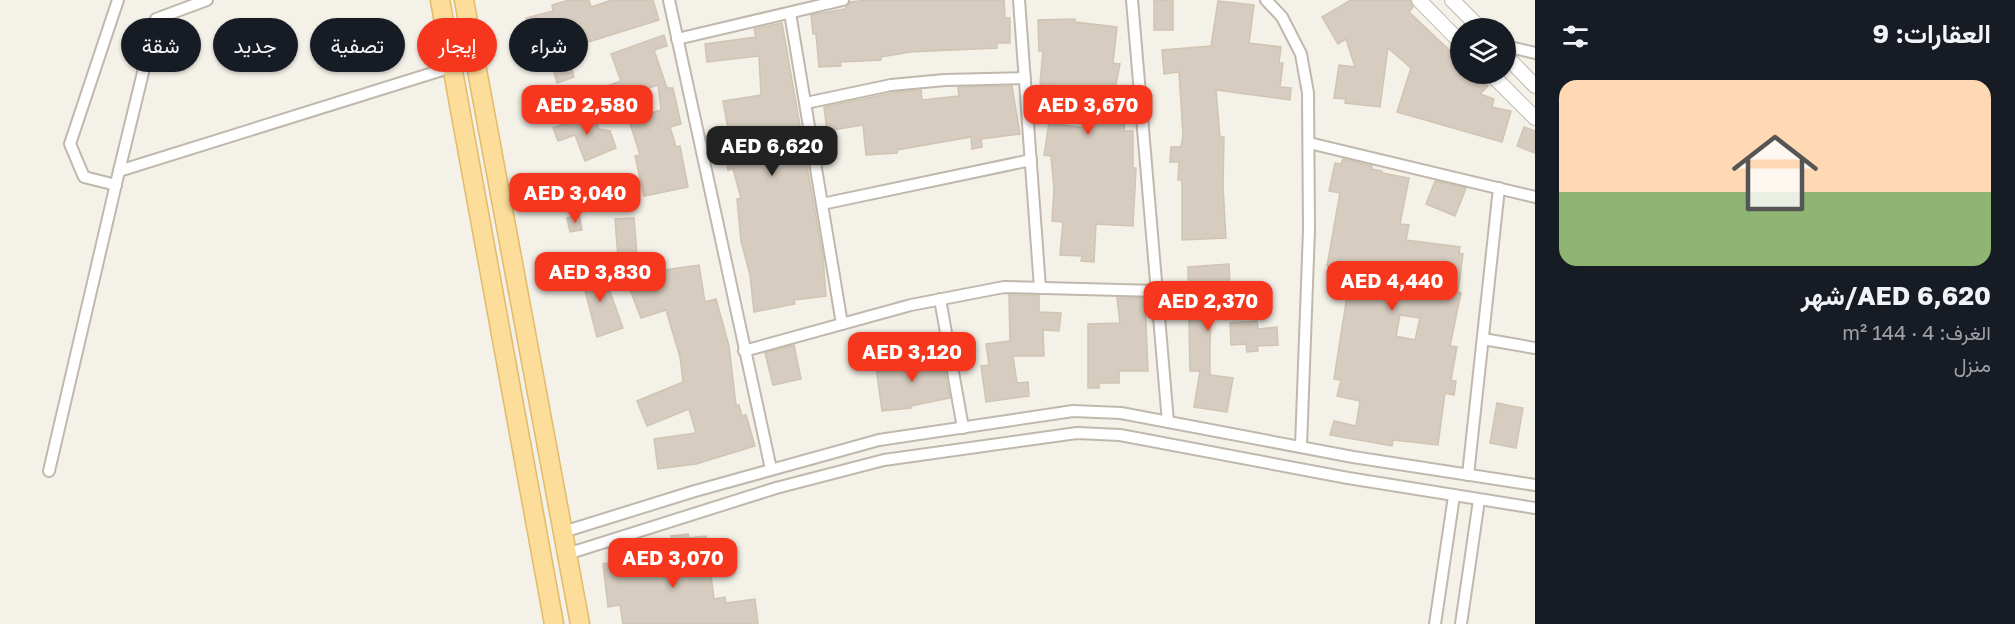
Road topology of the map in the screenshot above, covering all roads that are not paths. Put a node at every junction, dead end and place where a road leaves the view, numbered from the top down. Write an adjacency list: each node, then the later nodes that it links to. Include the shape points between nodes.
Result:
1 (118, 0): 30 (street, via 70,144 84,177)
2 (207, 0): 29 (street, via 156,19)
3 (440, 0): 13 (main road)
4 (464, 0): 51 (main road)
5 (669, 0): 16 (street)
6 (843, 0): 12 (street)
7 (1019, 0): 22 (street)
8 (1132, 0): 35 (street)
9 (1266, 0): 27 (street, via 1282,17 1301,54 1308,93)
10 (1419, 0): 15 (street)
11 (1452, 0): 14 (street)
12 (790, 13): 16 (street); 25 (street)
13 (443, 18)
14 (1470, 18)
15 (1450, 32)
16 (677, 39): 40 (street)
17 (1516, 48): 18 (street)
18 (1535, 52)
19 (1516, 66): 24 (street)
20 (436, 72): 29 (street)
21 (453, 72): 53 (main road)
22 (1025, 78): 25 (street, via 891,85); 28 (street)
23 (1501, 84): 26 (street)
24 (1535, 86)
25 (806, 104): 33 (street)
26 (1535, 118)
27 (1309, 143): 31 (street); 43 (street)
28 (1031, 160): 33 (street); 34 (street)
29 (119, 171): 30 (street)
30 (116, 185): 45 (street)
31 (1499, 188): 32 (street); 38 (street)
32 (1535, 197)
33 (822, 204): 37 (street)
34 (1040, 288): 35 (street); 36 (street, via 1004,287)
35 (1157, 291): 41 (street)
36 (940, 299): 37 (street); 42 (street)
37 (842, 324): 40 (street)
38 (1483, 339): 39 (street); 46 (street)
39 (1535, 348)
40 (744, 351): 44 (street)
41 (1168, 422): 42 (street, via 1121,413 1073,411); 43 (street)
42 (963, 428): 44 (street, via 879,440)
43 (1301, 446): 46 (street)
44 (771, 469): 51 (street)
45 (49, 471)
46 (1468, 475): 47 (street)
47 (1535, 485)
48 (1454, 496): 49 (street); 52 (street, via 1120,435 1077,433 884,460 776,488); 55 (street)
49 (1479, 500): 50 (street); 56 (street)
50 (1535, 508)
51 (563, 532): 52 (main road)
52 (567, 554): 54 (main road)
53 (554, 624)
54 (580, 624)
55 (1435, 624)
56 (1461, 624)

